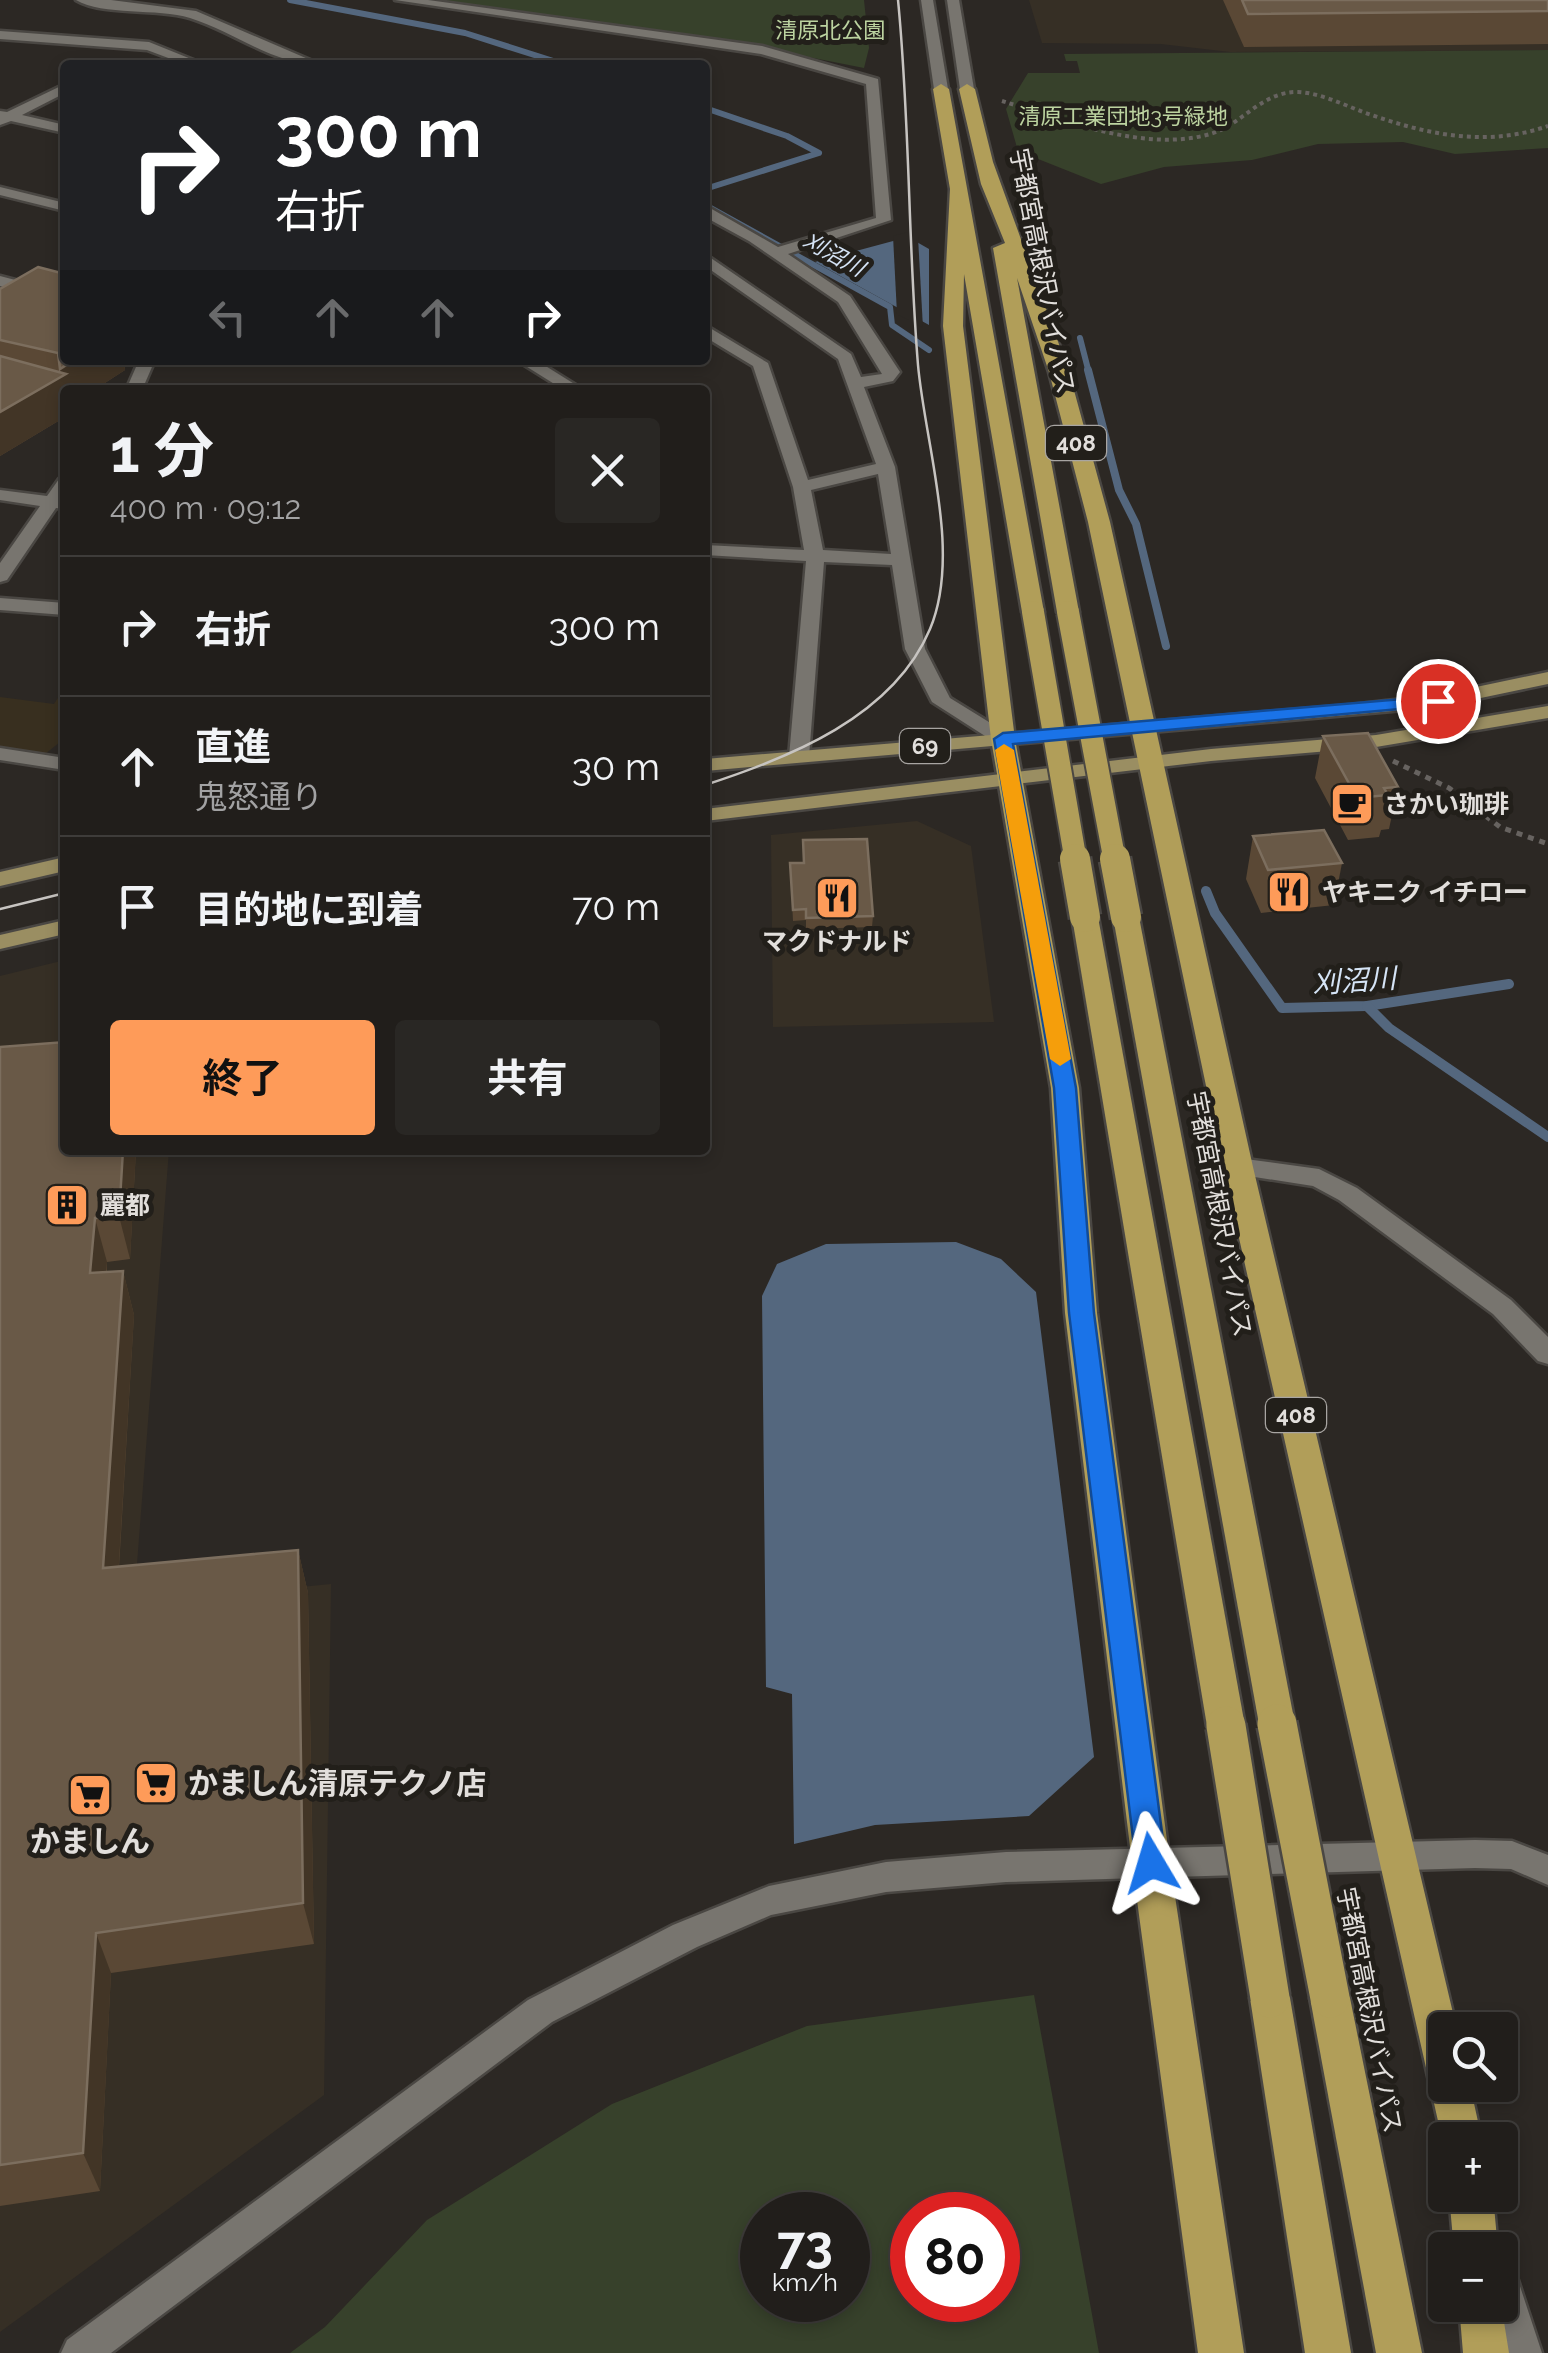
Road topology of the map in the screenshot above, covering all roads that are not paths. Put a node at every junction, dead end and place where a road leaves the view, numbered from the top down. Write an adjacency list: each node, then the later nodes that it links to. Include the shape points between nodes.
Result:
1 (82, 0): 9 (street, via 192,14)
2 (401, 0): 20 (street, via 762,50 873,82 884,220)
3 (927, 0): 10 (street)
4 (954, 0): 11 (street)
5 (0, 35): 6 (street)
6 (149, 46): 7 (street); 8 (street)
7 (124, 58)
8 (186, 60)
9 (298, 60)
10 (941, 89): 16 (highway)
11 (967, 89): 15 (highway, 宇都宮高根沢バイパス / 408)
12 (60, 91): 13 (street)
13 (3, 117): 14 (street)
14 (60, 128)
15 (986, 164): 40 (highway, 408, via 1060,372); 64 (highway, 宇都宮高根沢バイパス / 408, bridge)
16 (959, 181): 41 (highway, via 954,326); 63 (highway, bridge)
17 (0, 191): 18 (street)
18 (60, 206)
19 (710, 213): 20 (street)
20 (783, 251): 26 (street, via 844,299 890,366 888,378)
21 (710, 263): 26 (street, via 845,357)
22 (0, 281): 23 (street)
23 (60, 297)
24 (710, 333): 29 (street, via 760,363)
25 (533, 365): 27 (street)
26 (855, 383): 28 (street)
27 (567, 385)
28 (886, 466): 29 (street); 34 (street)
29 (802, 487): 33 (street)
30 (0, 495): 31 (street)
31 (58, 504): 35 (street)
32 (710, 550): 33 (street)
33 (815, 558): 34 (street); 43 (street)
34 (902, 560): 41 (street, via 915,649 935,691)
35 (0, 576)
36 (0, 604): 37 (street)
37 (60, 609)
38 (1548, 678): 40 (main road, 69, via 1438,701)
39 (1548, 712): 44 (main road, 69, via 1376,741)
40 (1145, 728): 41 (main road, 69); 44 (highway, 408)
41 (1003, 739): 43 (main road, 69); 47 (highway)
42 (0, 754): 45 (street)
43 (798, 757): 46 (main road, 69)
44 (1152, 762): 47 (main road, 69); 53 (highway, 408)
45 (60, 763)
46 (710, 764)
47 (1008, 779): 48 (main road, 69); 57 (highway, via 1065,1088 1082,1313)
48 (710, 814)
49 (60, 865): 50 (main road)
50 (0, 879)
51 (60, 927): 52 (main road)
52 (0, 942)
53 (1238, 1167): 54 (street, via 1319,1178 1348,1194 1502,1307); 55 (highway, 408)
54 (1548, 1354)
55 (1399, 1858): 56 (street); 57 (street); 58 (highway, 408)
56 (1545, 1860)
57 (1151, 1863): 61 (street, via 886,1877 769,1901 685,1936 540,2011); 62 (highway)
58 (1433, 2012)
59 (1483, 2322): 65 (highway)
60 (1513, 2322): 66 (street)
61 (80, 2353)
62 (1222, 2353)
63 (1328, 2353)
64 (1399, 2353)
65 (1486, 2353)
66 (1523, 2353)

